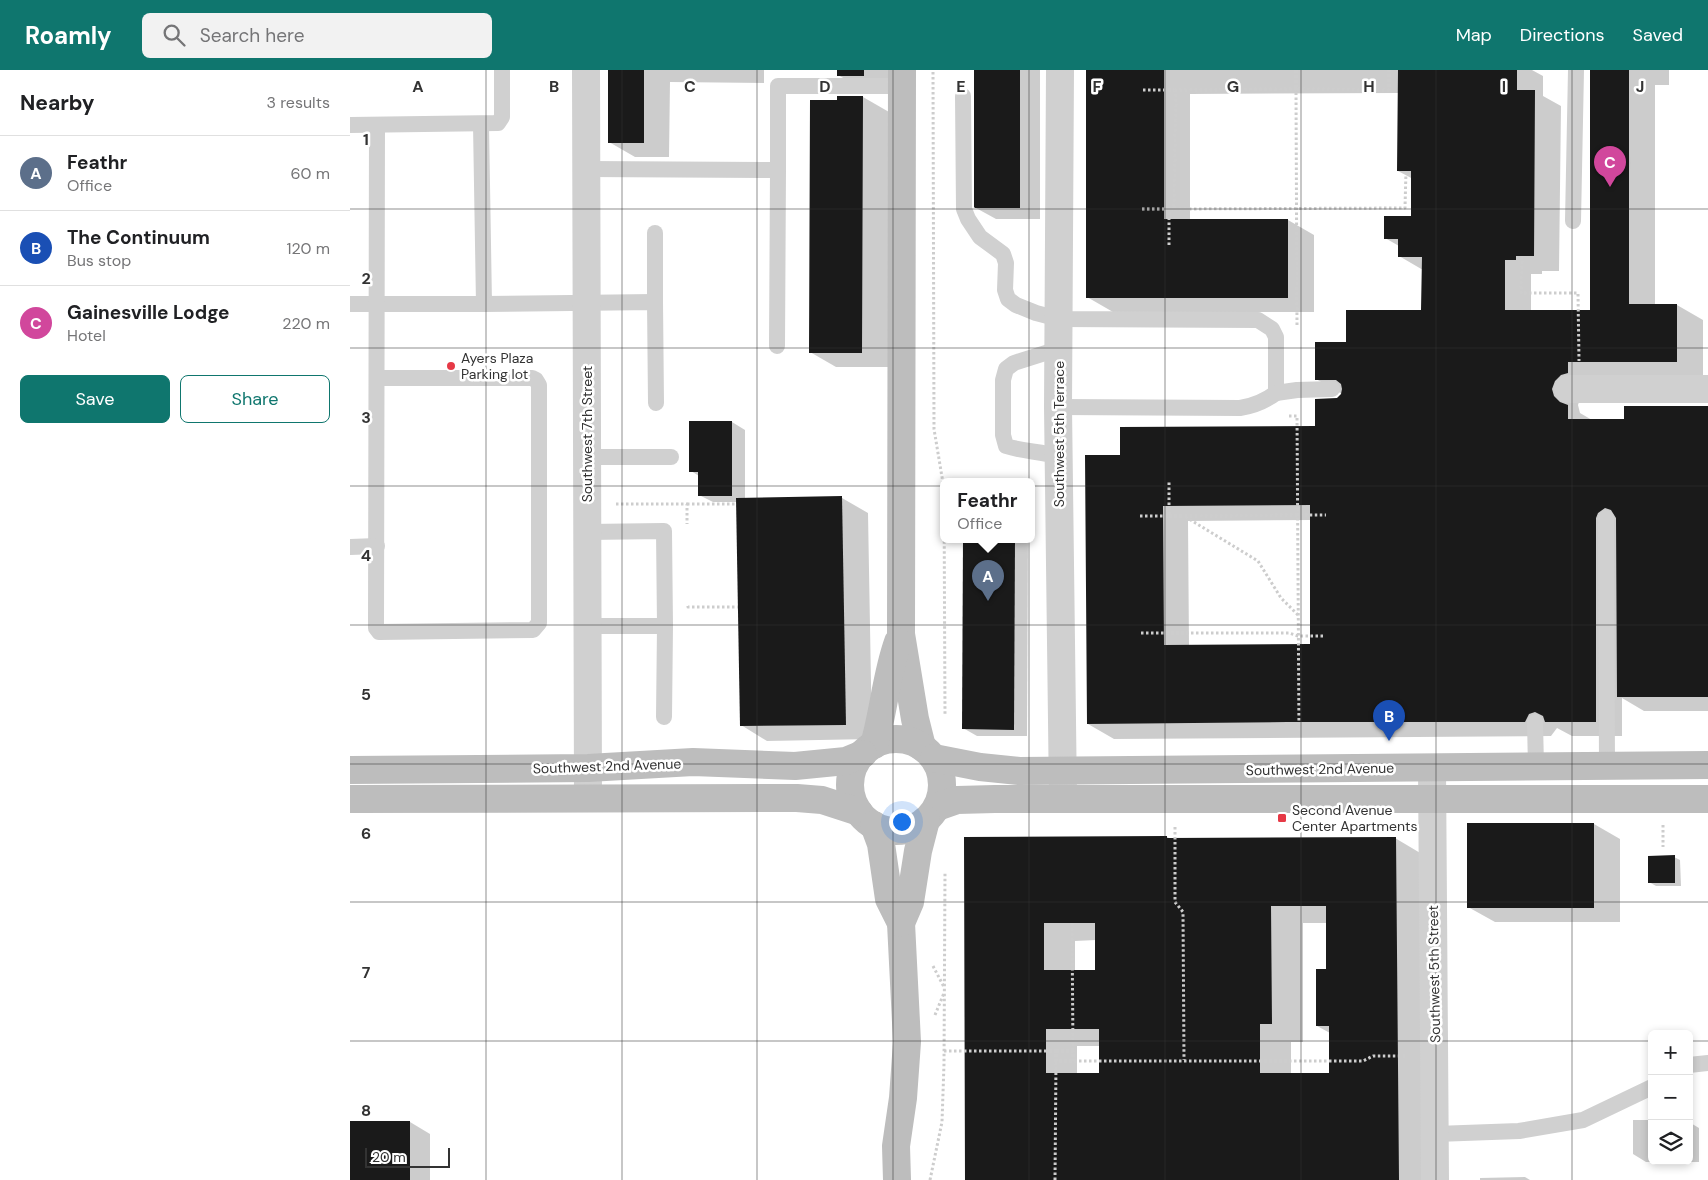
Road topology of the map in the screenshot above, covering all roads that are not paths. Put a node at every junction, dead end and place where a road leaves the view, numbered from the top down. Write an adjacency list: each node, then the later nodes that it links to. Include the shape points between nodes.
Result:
1 (502, 70): 7 (lane, via 502,117 498,123)
2 (586, 70): 10 (street, Southwest 7th Street)
3 (1060, 70): 19 (street, Southwest 5th Terrace)
4 (1576, 70): 12 (lane)
5 (902, 78): 11 (lane, via 778,86); 38 (street)
6 (963, 96): 19 (lane, via 964,202 968,219 980,237 1003,254 1008,299 1036,313)
7 (481, 124): 9 (lane); 18 (lane)
8 (350, 125): 9 (lane)
9 (377, 125): 17 (lane)
10 (586, 169): 11 (lane); 14 (street, Southwest 7th Street)
11 (778, 170): 20 (lane)
12 (1573, 221)
13 (655, 233): 15 (lane)
14 (586, 302): 15 (lane); 18 (lane); 29 (street, Southwest 7th Street)
15 (655, 302): 27 (lane)
16 (350, 304): 17 (lane)
17 (377, 304): 18 (lane); 22 (lane)
18 (484, 304)
19 (1059, 319): 21 (street, Southwest 5th Terrace); 26 (lane, via 1258,320 1272,329 1276,337)
20 (777, 346)
21 (1058, 349): 28 (street, Southwest 5th Terrace); 31 (lane, via 1006,369 1003,435 1006,446 1016,450)
22 (377, 378): 34 (lane); 34 (lane, via 536,380 539,385 539,623 533,630 379,632 376,628)
23 (1332, 389): 26 (lane)
24 (1568, 389): 25 (street)
25 (1708, 389)
26 (1276, 393): 28 (lane, via 1253,406 1240,408)
27 (656, 403)
28 (1058, 407): 31 (street, Southwest 5th Terrace)
29 (587, 457): 30 (lane); 33 (street, Southwest 7th Street)
30 (671, 457)
31 (1059, 457): 49 (street, Southwest 5th Terrace)
32 (1606, 518): 44 (lane)
33 (587, 532): 36 (street, Southwest 7th Street); 37 (lane, via 664,531)
34 (377, 546): 35 (lane)
35 (350, 547)
36 (587, 626): 37 (lane); 46 (street, Southwest 7th Street)
37 (665, 626): 39 (lane)
38 (901, 634): 41 (street, via 891,661 881,722); 42 (street, via 915,719)
39 (664, 717)
40 (1535, 722): 45 (lane)
41 (868, 749): 42 (street, via 887,740 899,739); 46 (street, Southwest 2nd Avenue, via 846,760 795,766 693,762); 56 (street, via 855,765 851,777 854,802)
42 (928, 752): 49 (street, Southwest 2nd Avenue, via 980,767); 55 (street, via 940,770 942,783 941,795)
43 (1708, 765): 44 (street, Southwest 2nd Avenue)
44 (1607, 766): 45 (street, Southwest 2nd Avenue)
45 (1536, 767): 47 (street, Southwest 2nd Avenue)
46 (588, 768): 48 (street, Southwest 2nd Avenue); 50 (street, Southwest 7th Street)
47 (1432, 768): 49 (street, Southwest 2nd Avenue); 53 (street, Southwest 5th Street)
48 (350, 770)
49 (1062, 771): 52 (street, Southwest 5th Terrace)
50 (588, 798): 51 (street); 56 (street, via 797,798 822,800)
51 (350, 799)
52 (1062, 799): 53 (street, Southwest 2nd Avenue); 55 (street, Southwest 2nd Avenue, via 957,800)
53 (1432, 799): 54 (street, Southwest 2nd Avenue); 61 (street, Southwest 5th Street)
54 (1708, 799)
55 (931, 814): 56 (street, via 914,827 901,830 887,830); 57 (street, via 918,851 910,902)
56 (867, 818): 57 (street, via 881,844 888,899)
57 (901, 923): 62 (street, via 907,1042)
58 (1708, 1063): 59 (lane)
59 (1693, 1065)
60 (1648, 1089): 61 (lane, via 1583,1120 1518,1131)
61 (1436, 1134): 65 (street, Southwest 5th Street)
62 (896, 1146): 63 (street); 64 (street)
63 (882, 1180)
64 (897, 1180)
65 (1436, 1180)

